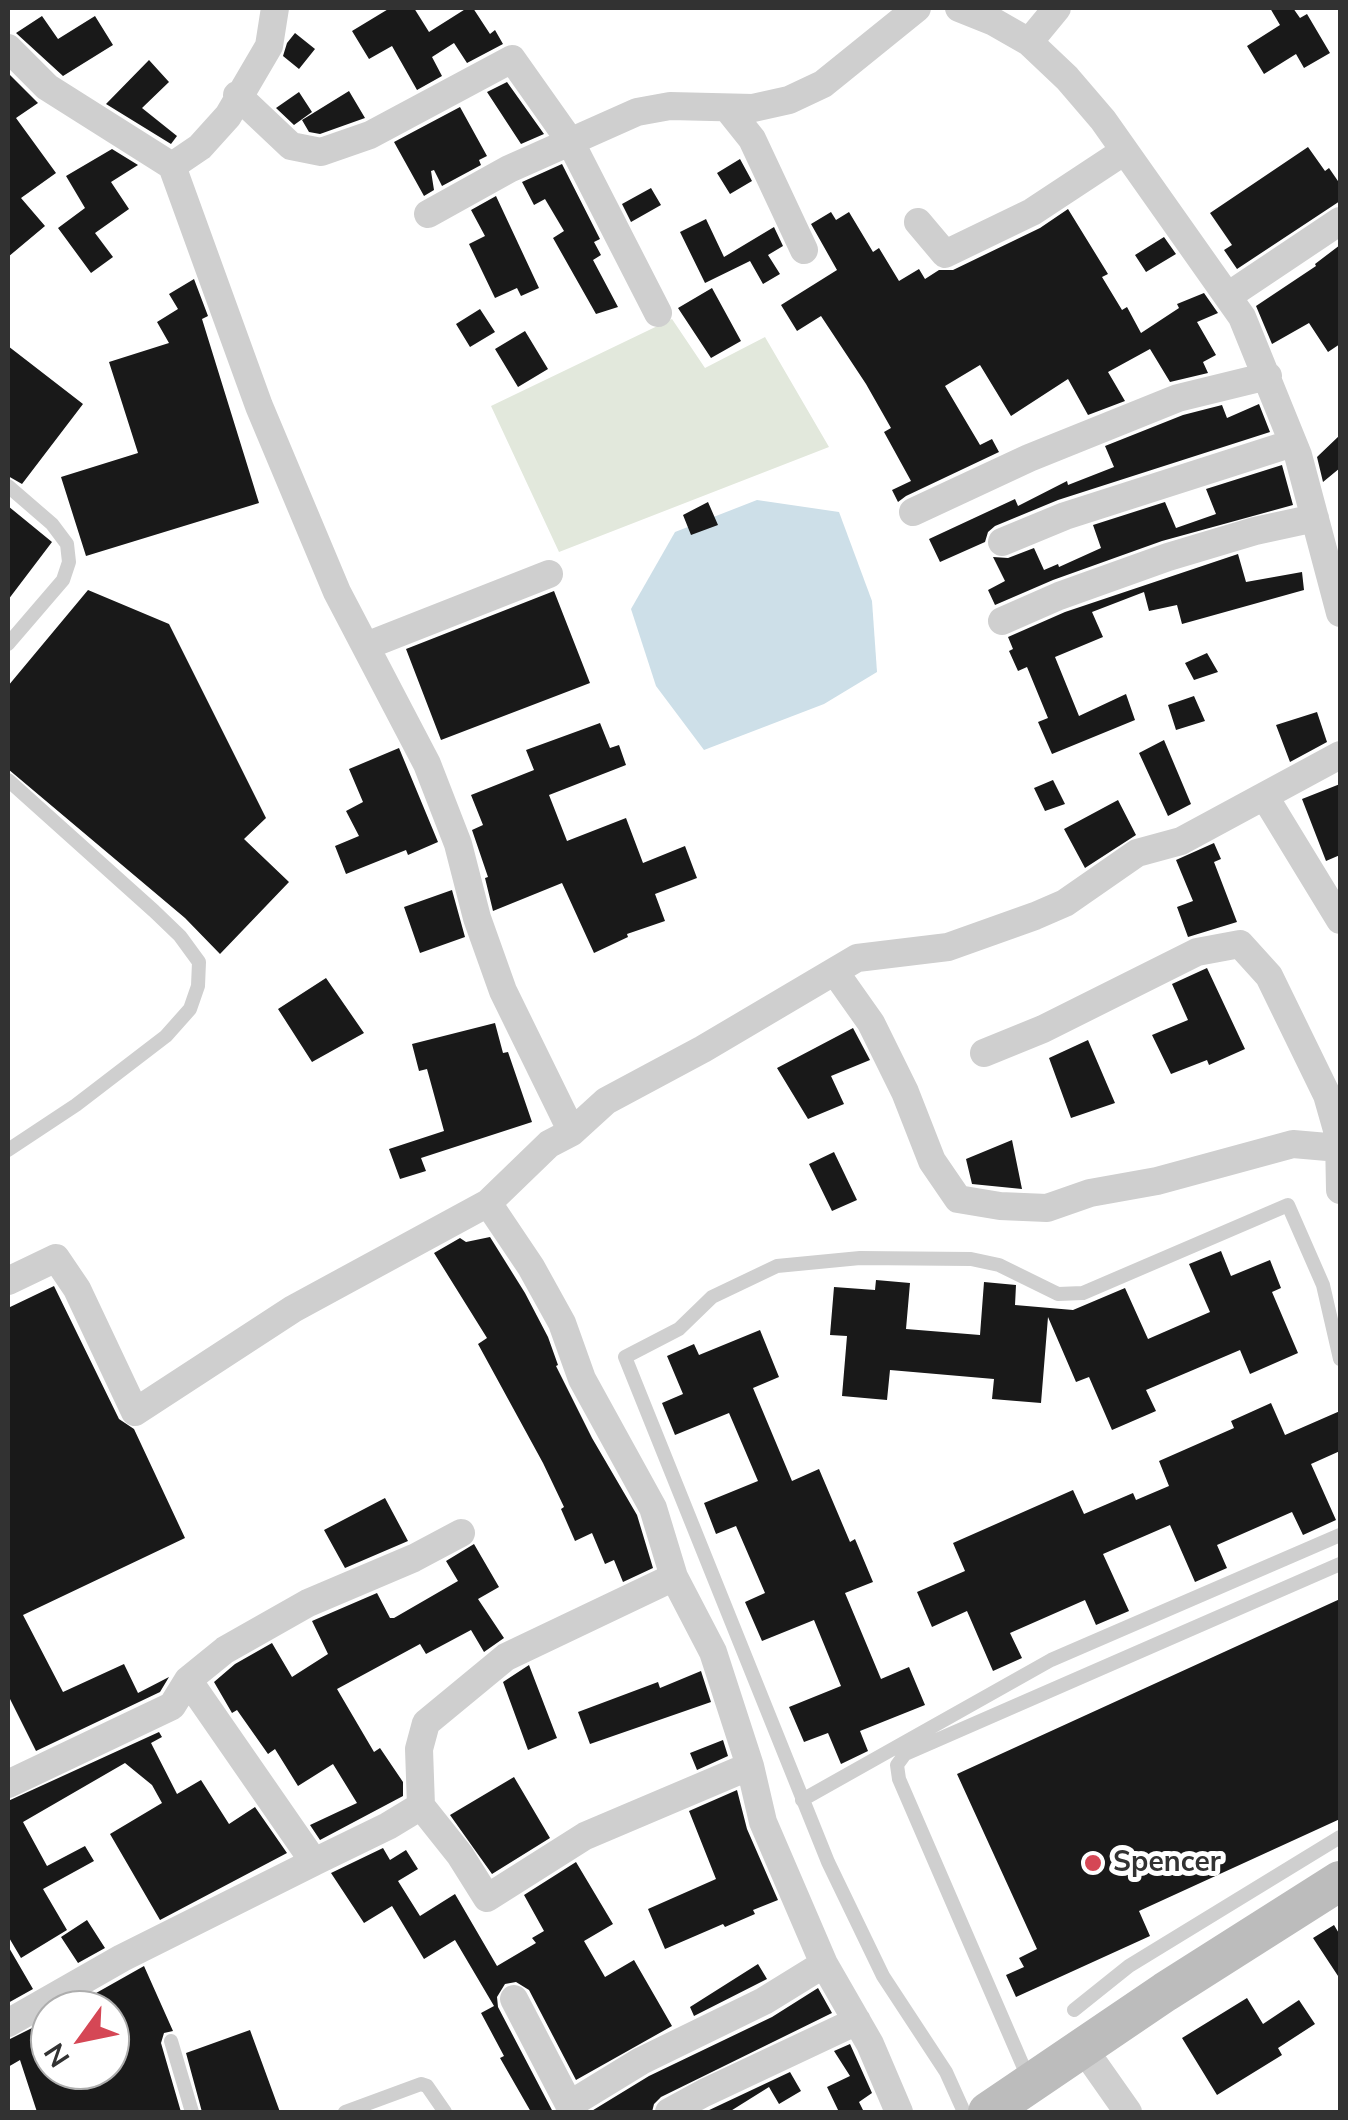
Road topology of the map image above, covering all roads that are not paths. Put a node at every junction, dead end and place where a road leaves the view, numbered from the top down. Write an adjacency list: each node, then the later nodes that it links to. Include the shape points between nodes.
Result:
1 (275, 8): 7 (street, via 269,46)
2 (917, 8): 8 (street, via 823,84 789,100)
3 (959, 8): 5 (street)
4 (1058, 8): 5 (street)
5 (1029, 42): 10 (street, via 1067,78)
6 (8, 48): 11 (street, via 47,87)
7 (237, 95): 9 (street, via 291,146 322,152 370,135 512,59); 11 (street, via 200,147)
8 (728, 109): 9 (street, via 637,112); 15 (street, via 752,139)
9 (570, 140): 12 (street); 17 (street)
10 (1124, 152): 14 (street, via 1032,212 945,254); 16 (street)
11 (172, 166): 28 (street, via 259,406)
12 (428, 214)
13 (1340, 221): 16 (street)
14 (918, 222)
15 (804, 250)
16 (1228, 296): 18 (street)
17 (658, 313)
18 (1268, 376): 19 (street); 21 (street, via 1178,398)
19 (1293, 443): 22 (street); 23 (street)
20 (8, 486): 27 (lane, via 52,524 67,544 69,562 63,580)
21 (913, 512)
22 (1315, 518): 25 (street); 26 (street, via 1168,558)
23 (1002, 542)
24 (549, 574): 28 (street)
25 (1340, 613)
26 (1002, 621)
27 (8, 644)
28 (366, 646): 35 (street, via 427,764 503,991)
29 (1340, 755): 31 (street)
30 (8, 780): 37 (lane, via 154,910 199,962 190,1009 166,1036)
31 (1265, 797): 32 (street); 33 (street, via 1181,841 1136,853 1035,916 948,947 857,958)
32 (1340, 920)
33 (836, 972): 35 (street, via 606,1101); 36 (street, via 871,1023 932,1161 958,1199 1047,1208 1293,1144)
34 (984, 1053): 36 (street, via 1197,952 1240,944 1269,976 1296,1027 1326,1095)
35 (572, 1132): 39 (street, via 549,1144)
36 (1339, 1148): 38 (street)
37 (8, 1150)
38 (1340, 1190)
39 (488, 1204): 40 (street, via 293,1309 136,1412 56,1258); 45 (street, via 562,1323 582,1380 654,1508)
40 (8, 1281)
41 (1340, 1359): 49 (lane, via 1323,1285 1288,1205 1082,1293 1058,1294 1000,1265 971,1259 776,1266 712,1298 679,1329 626,1357)
42 (461, 1533): 46 (street, via 308,1603 225,1650)
43 (1340, 1535): 49 (lane, via 1052,1660)
44 (1340, 1564): 60 (lane, via 905,1754 897,1765)
45 (674, 1577): 47 (street, via 713,1652); 50 (street, via 506,1656 426,1723 419,1749)
46 (188, 1680): 48 (street, via 172,1706); 52 (street)
47 (750, 1766): 50 (street, via 585,1836 487,1898); 54 (street, via 763,1822)
48 (8, 1784)
49 (802, 1800): 67 (lane, via 883,1976 946,2072)
50 (421, 1806): 52 (street)
51 (1340, 1837): 58 (lane, via 1129,1966)
52 (314, 1862): 57 (street)
53 (1340, 1880): 58 (street)
54 (824, 1964): 56 (street); 61 (street, via 641,2061)
55 (514, 1999): 61 (street)
56 (857, 2021): 65 (street); 66 (street)
57 (8, 2023)
58 (1078, 2029): 60 (street); 69 (street)
59 (171, 2041): 62 (lane)
60 (1030, 2083): 68 (street)
61 (571, 2108)
62 (192, 2112)
63 (345, 2112): 64 (lane, via 421,2084)
64 (445, 2112)
65 (669, 2112)
66 (899, 2112)
67 (964, 2112)
68 (988, 2112)
69 (1128, 2112)

